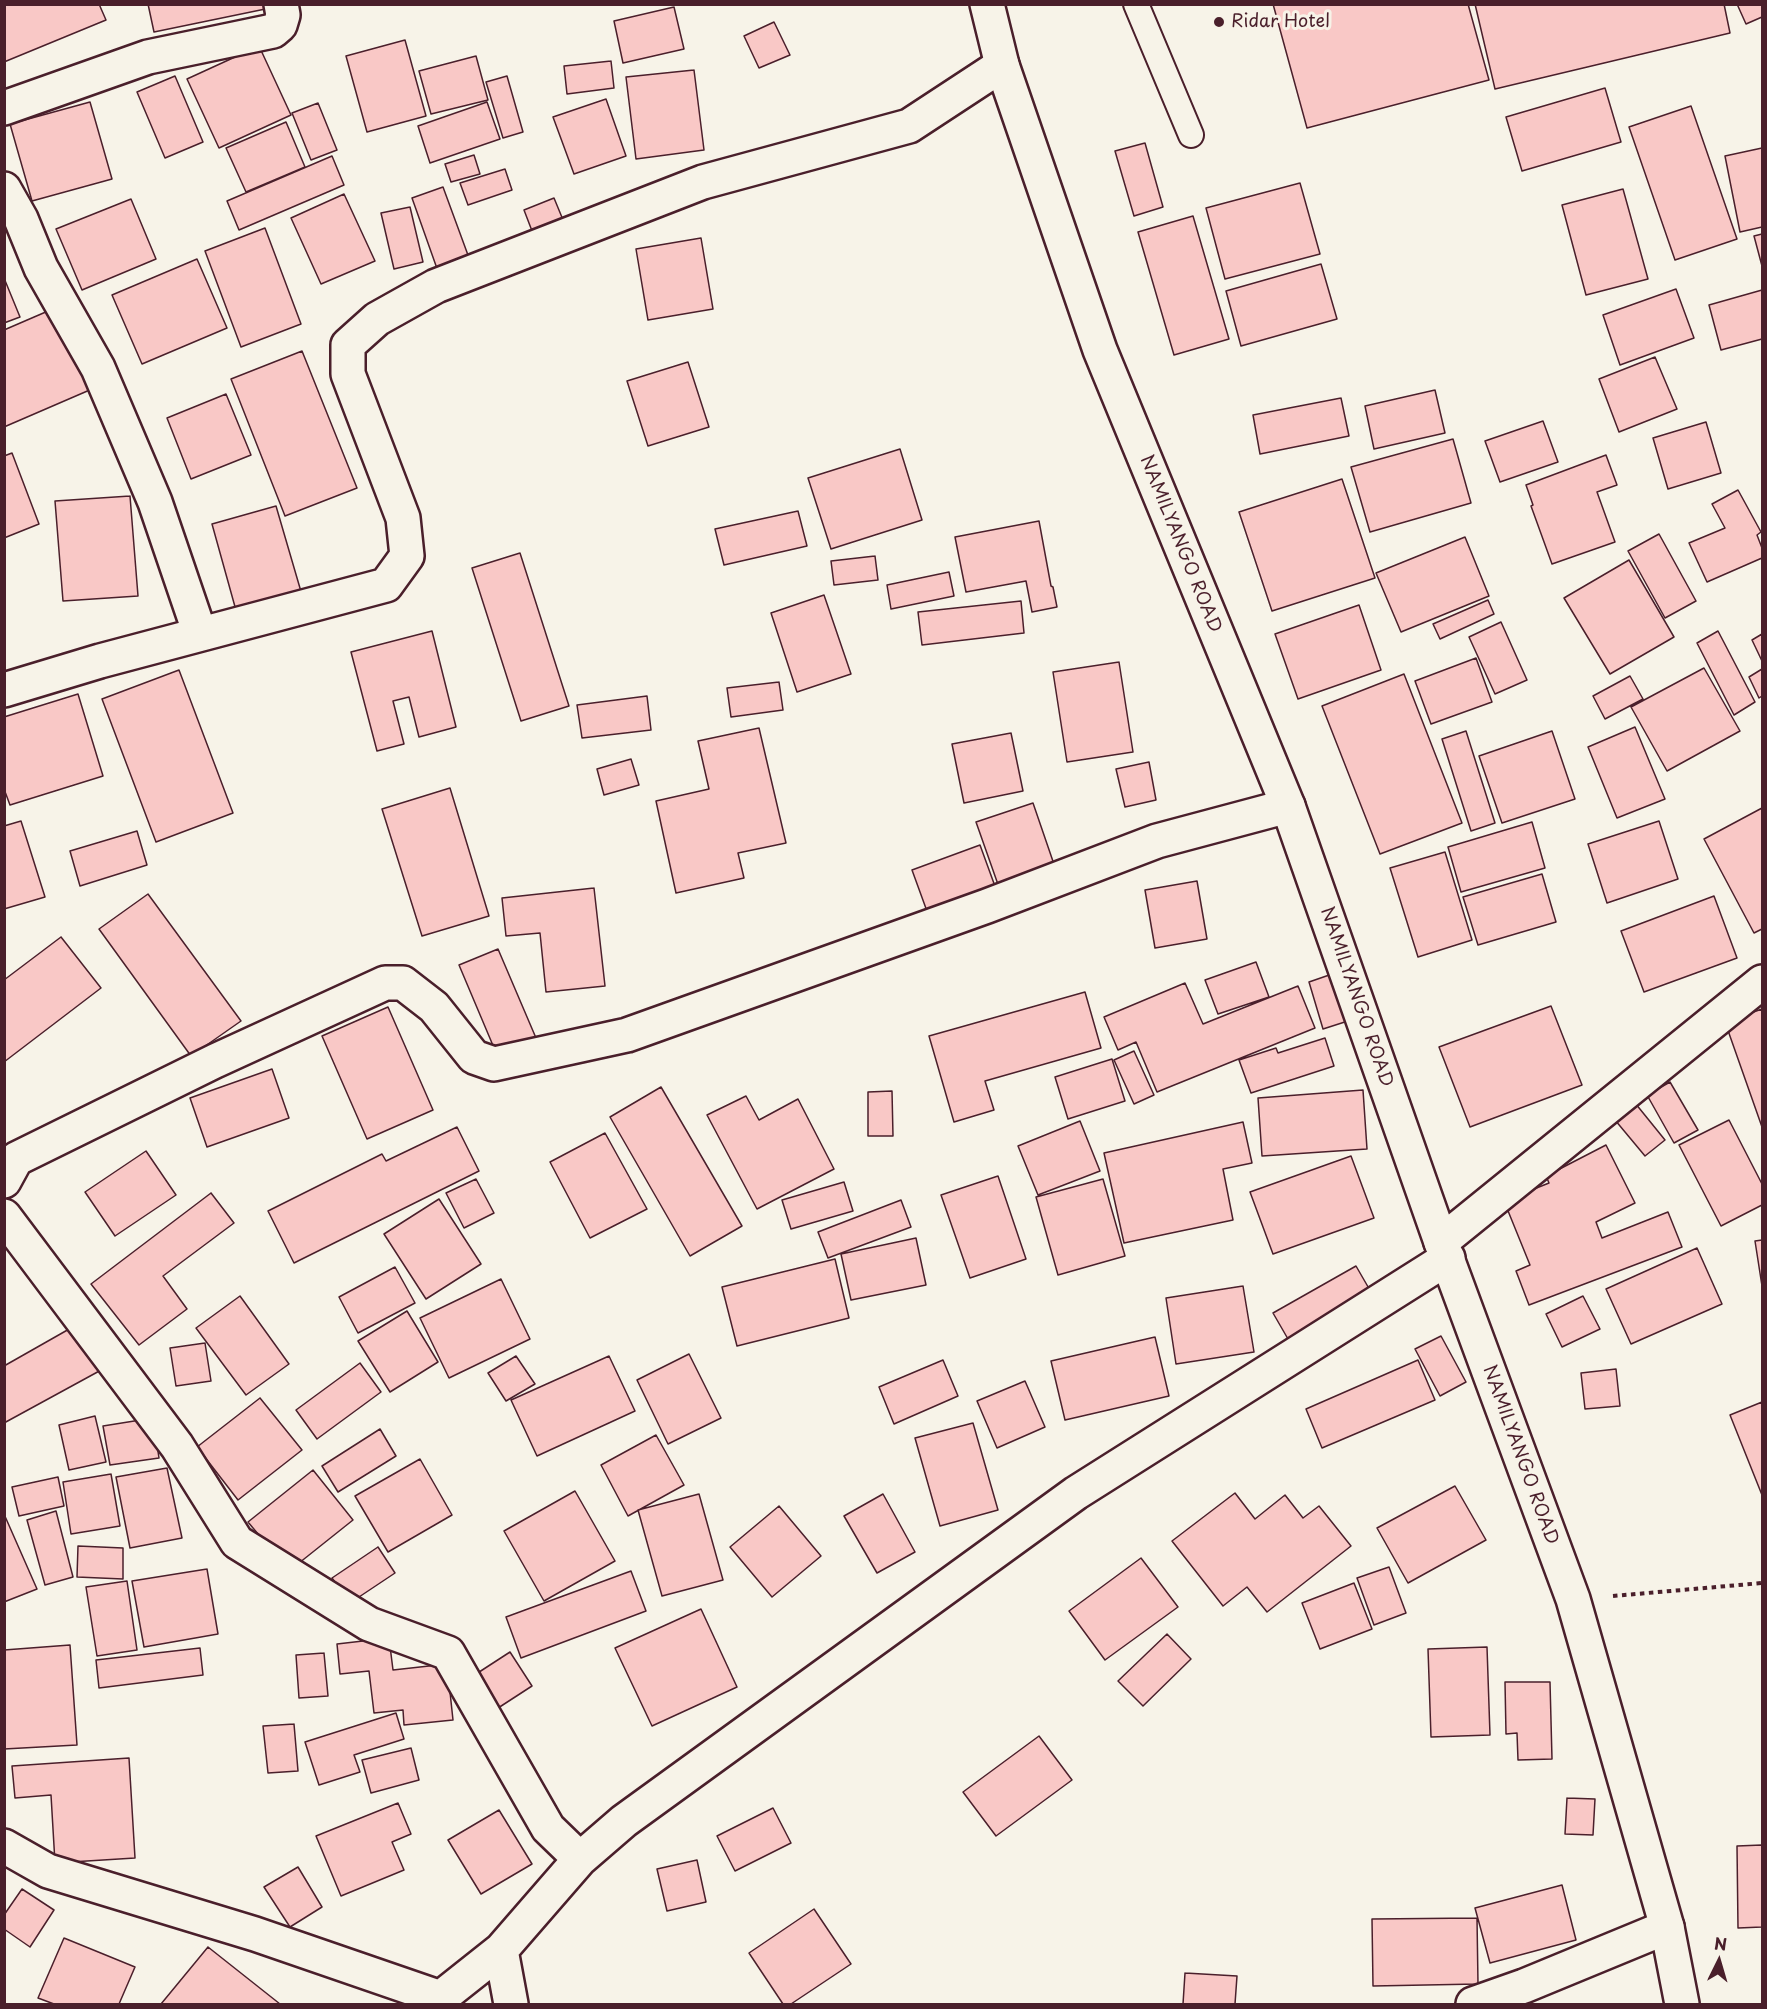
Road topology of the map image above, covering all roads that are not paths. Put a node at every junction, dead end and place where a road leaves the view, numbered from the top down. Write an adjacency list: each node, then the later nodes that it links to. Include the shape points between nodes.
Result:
1 (281, 4): 5 (street, via 283,15 273,31 148,57)
2 (987, 4): 4 (street, NAMILYANGO ROAD)
3 (1136, 4): 6 (lane)
4 (1002, 65): 8 (street, via 909,126 704,183 436,286 376,319 348,345 348,375 403,518 407,556 386,585); 10 (street, NAMILYANGO ROAD, via 1100,350)
5 (4, 108)
6 (1191, 135)
7 (4, 189): 8 (street, via 41,268 98,368 155,502)
8 (200, 634): 9 (street)
9 (4, 690)
10 (1287, 806): 12 (street, via 1157,841 627,1035 494,1064 474,1057 434,1007 403,983 385,983 16,1159); 14 (street, NAMILYANGO ROAD)
11 (1762, 982): 14 (street)
12 (4, 1180)
13 (4, 1216): 16 (street, via 177,1446 237,1542 369,1624 448,1653 548,1828)
14 (1444, 1250): 16 (street, via 1076,1493 624,1821); 17 (street, NAMILYANGO ROAD, via 1573,1599)
15 (4, 1846): 19 (street, via 48,1871 255,1934)
16 (580, 1859): 18 (street)
17 (1667, 1928): 21 (street); 22 (street, NAMILYANGO ROAD)
18 (501, 1950): 19 (street); 20 (street)
19 (437, 2001)
20 (511, 2004)
21 (1473, 2004)
22 (1682, 2004)

